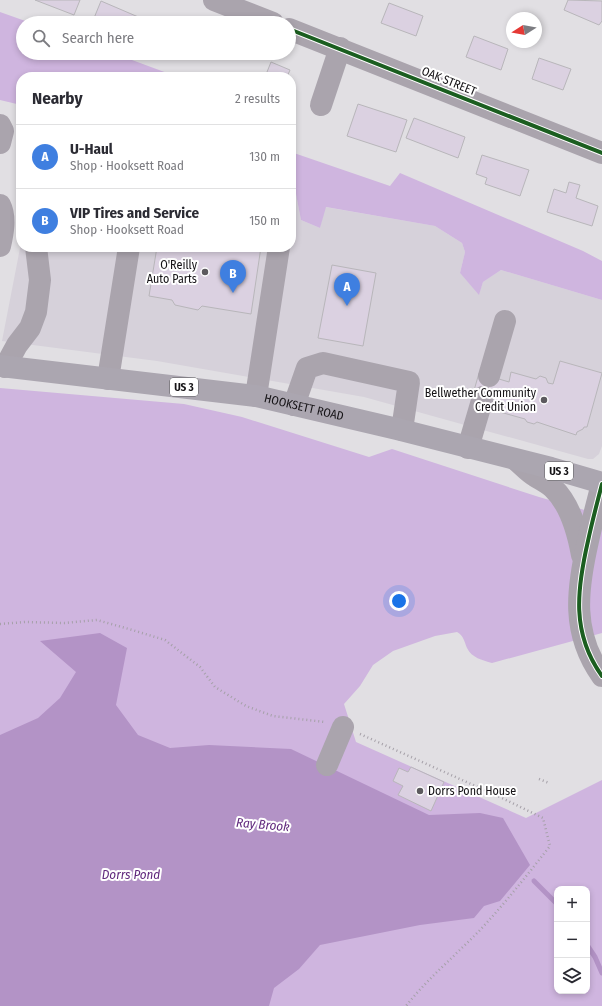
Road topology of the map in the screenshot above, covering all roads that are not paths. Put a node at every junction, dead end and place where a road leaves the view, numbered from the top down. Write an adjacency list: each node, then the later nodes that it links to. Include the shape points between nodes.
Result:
1 (214, 0): 2 (street)
2 (256, 16)
3 (296, 32): 4 (street, OAK STREET)
4 (340, 48): 5 (street); 8 (street, OAK STREET)
5 (321, 105)
6 (0, 125): 7 (street, via 3,131)
7 (0, 143)
8 (602, 153)
9 (0, 205): 10 (street, via 3,230)
10 (0, 246)
11 (37, 252): 15 (street, via 40,280 36,312 30,328)
12 (128, 252): 17 (street)
13 (278, 252): 18 (street)
14 (505, 320): 16 (street)
15 (3, 367): 17 (main road, HOOKSETT ROAD / US 3)
16 (489, 376)
17 (108, 379): 18 (main road, HOOKSETT ROAD / US 3)
18 (256, 396): 20 (main road, HOOKSETT ROAD / US 3)
19 (483, 397): 22 (street)
20 (294, 405): 21 (main road, HOOKSETT ROAD / US 3); 21 (street, via 307,368 323,363 409,382)
21 (402, 430): 22 (main road, HOOKSETT ROAD / US 3)
22 (468, 448): 23 (main road, HOOKSETT ROAD / US 3)
23 (516, 460): 24 (main road, HOOKSETT ROAD / US 3); 25 (street, via 556,492 574,523)
24 (602, 484): 25 (street)
25 (583, 560): 26 (street, via 578,594 579,622 590,655)
26 (602, 676)
27 (343, 728): 28 (street)
28 (327, 765)

